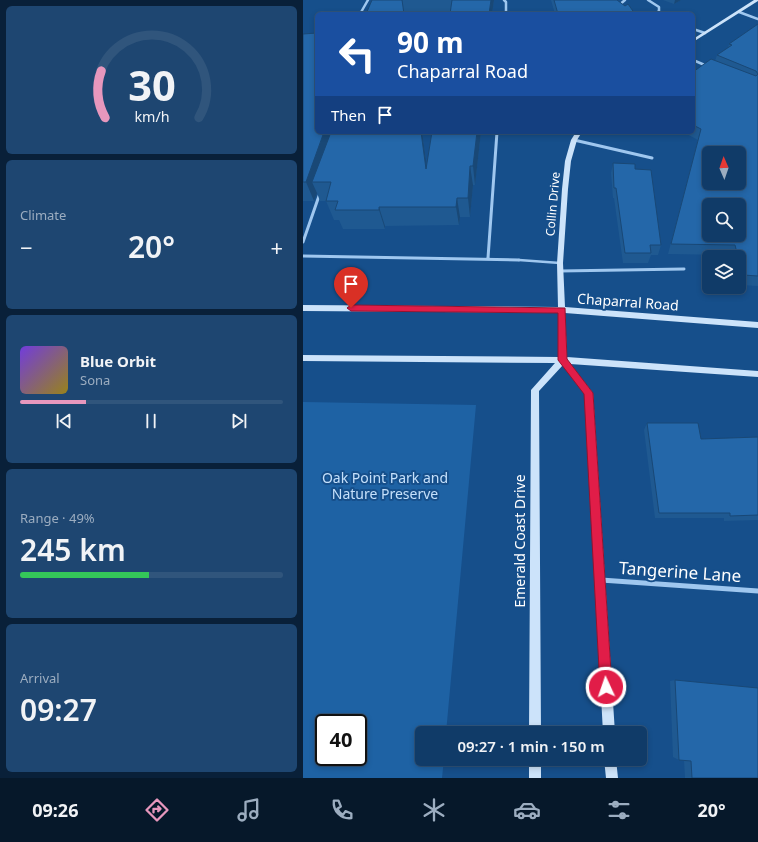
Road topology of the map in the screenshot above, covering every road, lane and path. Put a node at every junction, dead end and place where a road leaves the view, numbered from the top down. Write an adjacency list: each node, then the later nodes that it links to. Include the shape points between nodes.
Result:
1 (367, 0): 6 (street)
2 (503, 0): 7 (street, via 506,2)
3 (625, 0): 8 (street, via 618,4)
4 (648, 0): 9 (street, via 659,7)
5 (757, 0): 10 (street)
6 (361, 12)
7 (506, 12)
8 (620, 12)
9 (658, 12)
10 (739, 12): 11 (street); 13 (street)
11 (758, 19)
12 (695, 30): 13 (street)
13 (705, 33): 14 (street)
14 (695, 40)
15 (695, 61): 16 (street)
16 (707, 66)
17 (497, 134): 24 (street)
18 (578, 134): 19 (street, Collin Drive)
19 (574, 140): 20 (street); 26 (street, Collin Drive, via 568,161)
20 (651, 158)
21 (321, 191): 22 (street)
22 (303, 242)
23 (303, 256): 24 (street)
24 (488, 258): 25 (street)
25 (519, 260): 26 (lane)
26 (560, 263): 28 (street, Collin Drive)
27 (684, 269): 28 (street)
28 (560, 271): 30 (street, Collin Drive)
29 (303, 308): 30 (street, Chaparral Road)
30 (562, 310): 31 (street, Chaparral Road); 33 (street)
31 (758, 325)
32 (303, 358): 33 (street)
33 (563, 360): 34 (street); 35 (street, via 589,393); 37 (street, Emerald Coast Drive, via 535,390)
34 (758, 374)
35 (600, 580): 36 (street, Tangerine Lane); 38 (street)
36 (758, 591)
37 (535, 726)
38 (609, 726)
39 (535, 766): 41 (street)
40 (611, 766): 42 (street)
41 (535, 778)
42 (612, 778)

